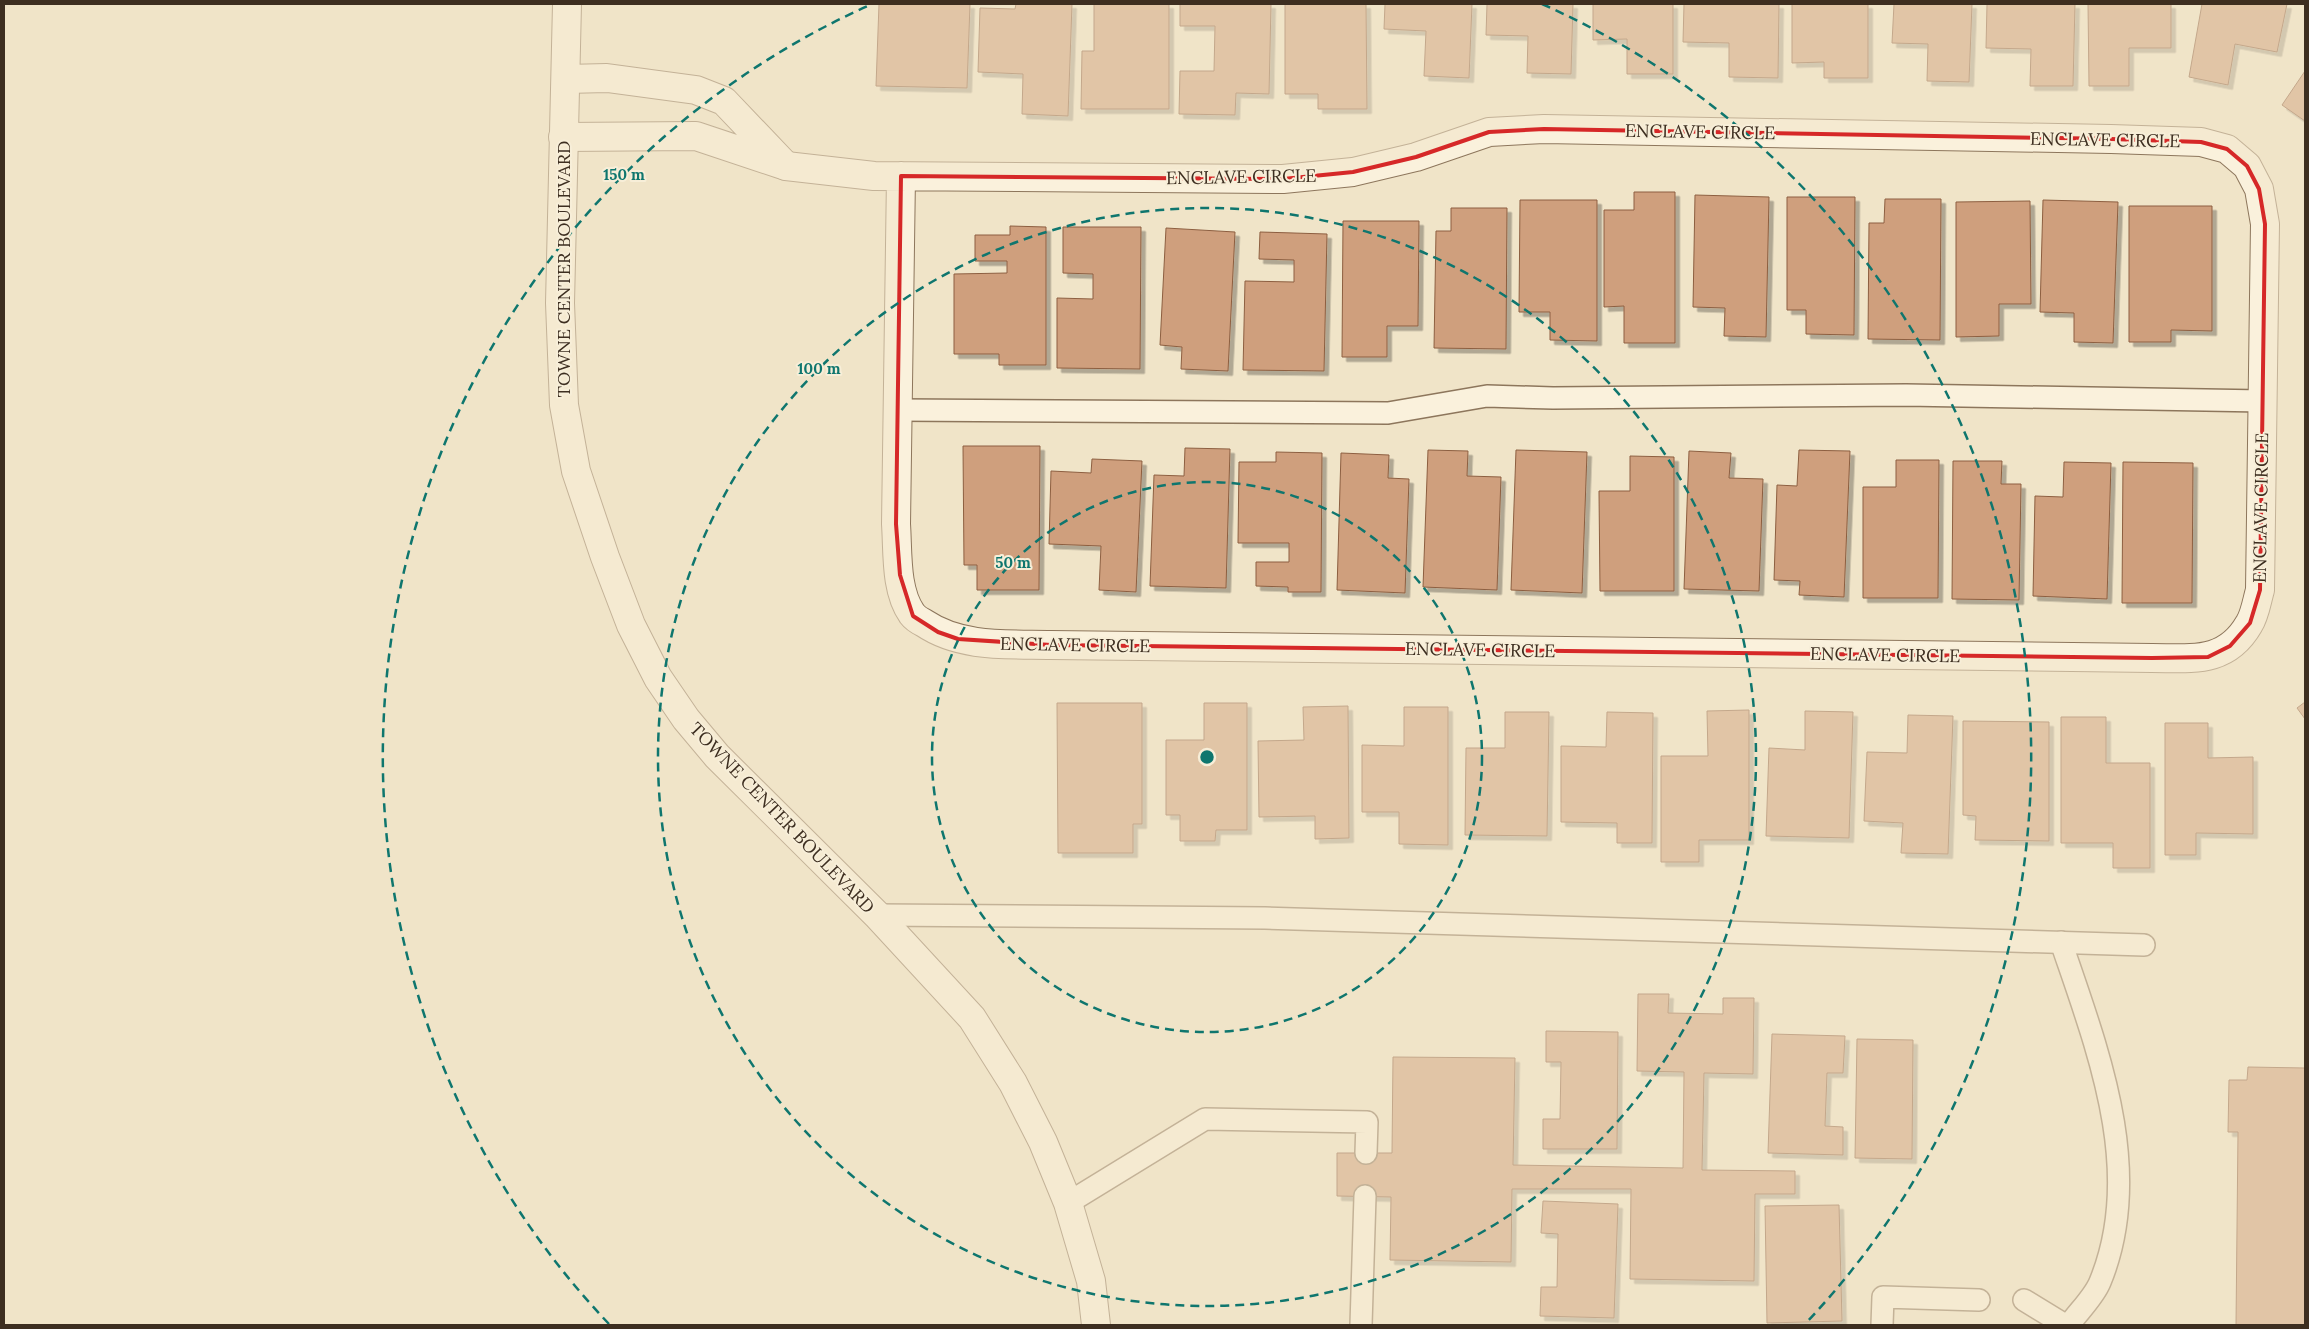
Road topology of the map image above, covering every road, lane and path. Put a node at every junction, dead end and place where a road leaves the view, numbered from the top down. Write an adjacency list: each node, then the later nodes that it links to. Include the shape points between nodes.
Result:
1 (567, 4): 2 (street, TOWNE CENTER BOULEVARD)
2 (566, 79): 3 (street, via 607,78 696,90); 4 (street, TOWNE CENTER BOULEVARD)
3 (724, 101): 5 (street); 6 (street)
4 (564, 138): 5 (street, ENCLAVE CIRCLE, via 696,136); 10 (street, TOWNE CENTER BOULEVARD, via 560,303 564,405 576,471 630,625 658,678 711,749)
5 (708, 140): 6 (street, ENCLAVE CIRCLE)
6 (786, 166): 7 (street, ENCLAVE CIRCLE)
7 (901, 176): 8 (street, ENCLAVE CIRCLE, via 1283,180 1353,172 1416,157 1489,132 1544,129 2201,142 2227,149 2247,166 2259,189 2265,224); 9 (street, ENCLAVE CIRCLE)
8 (2263, 401): 9 (lane, via 1906,395 1487,396 1388,413); 9 (street, ENCLAVE CIRCLE, via 2260,590 2250,623 2230,646 2208,657 2152,658 1042,645 958,639 938,632 913,616 905,600 896,524)
9 (898, 410)
10 (876, 915): 11 (lane, via 1265,918); 15 (street, TOWNE CENTER BOULEVARD, via 972,1018 1043,1142)
11 (2061, 942): 12 (lane); 22 (lane, via 2100,1057 2114,1130 2118,1179 2116,1230 2099,1284)
12 (2144, 945)
13 (1366, 1153): 15 (lane, via 1367,1122 1204,1119)
14 (1365, 1196): 19 (lane)
15 (1068, 1203): 18 (street, TOWNE CENTER BOULEVARD, via 1091,1282)
16 (1979, 1300): 20 (lane, via 1883,1297)
17 (2024, 1300): 21 (lane)
18 (1096, 1325)
19 (1361, 1325)
20 (1882, 1325)
21 (2065, 1325)
22 (2069, 1325)

